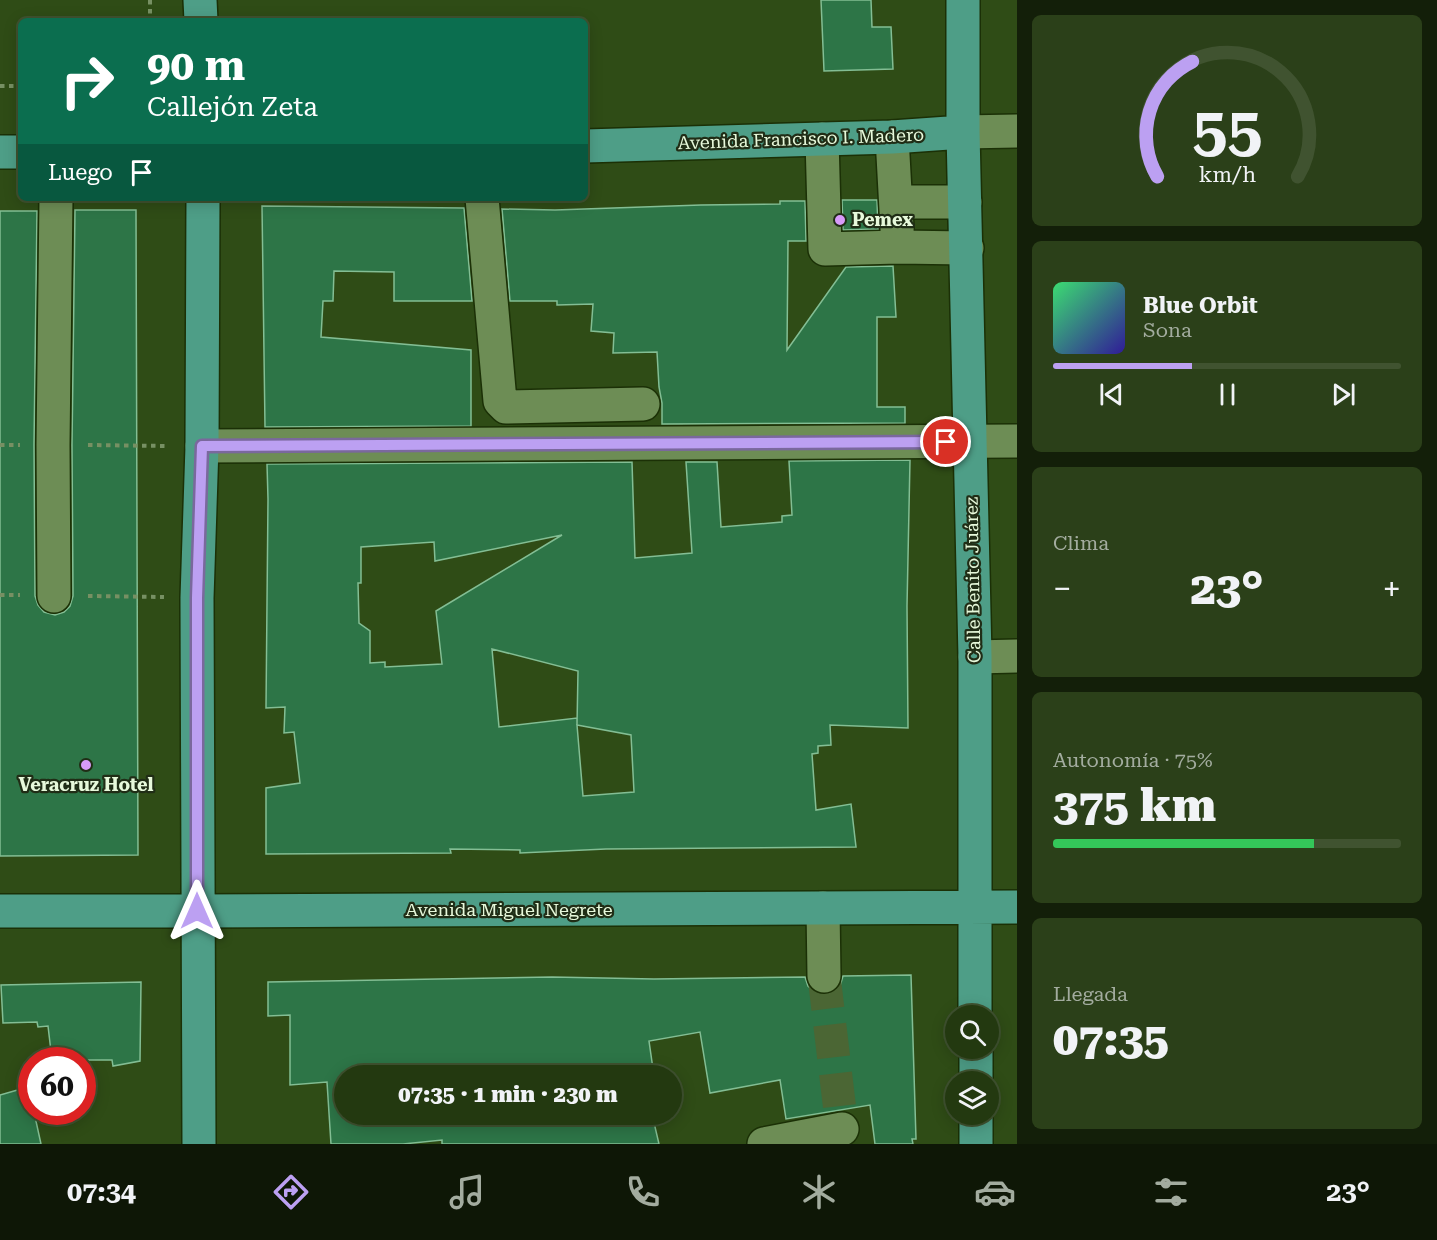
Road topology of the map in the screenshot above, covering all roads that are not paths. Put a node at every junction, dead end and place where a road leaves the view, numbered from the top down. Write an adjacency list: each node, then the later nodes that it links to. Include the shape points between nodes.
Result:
1 (200, 0): 3 (main road)
2 (963, 0): 5 (main road, Calle Benito Juárez)
3 (201, 18)
4 (1017, 131): 5 (street, Avenida Francisco I. Madero)
5 (963, 132): 6 (main road, Avenida Francisco I. Madero); 15 (main road, Calle Benito Juárez)
6 (892, 137): 7 (main road, Avenida Francisco I. Madero); 14 (street)
7 (822, 139): 8 (main road, Avenida Francisco I. Madero); 16 (street, via 825,249)
8 (588, 146)
9 (0, 152): 10 (main road)
10 (18, 152)
11 (56, 201): 22 (street)
12 (203, 201): 21 (main road)
13 (482, 201): 18 (street, via 500,401 506,407)
14 (897, 202): 15 (street); 16 (street)
15 (965, 202): 17 (main road, Calle Benito Juárez)
16 (898, 247): 17 (street)
17 (967, 248): 20 (main road, Calle Benito Juárez)
18 (643, 404)
19 (1017, 441): 20 (street)
20 (970, 442): 21 (street); 24 (main road, Calle Benito Juárez)
21 (202, 446): 29 (main road, via 197,598)
22 (54, 596)
23 (1017, 656): 24 (street)
24 (975, 657): 27 (main road, Calle Benito Juárez)
25 (1017, 907): 27 (main road, Avenida Miguel Negrete)
26 (823, 908): 27 (main road, Avenida Miguel Negrete); 29 (main road, Avenida Miguel Negrete); 30 (street)
27 (974, 908): 31 (main road, Calle Benito Juárez)
28 (0, 911): 29 (main road, Avenida Miguel Negrete)
29 (197, 911): 34 (main road)
30 (824, 976)
31 (975, 1005)
32 (976, 1125): 36 (main road)
33 (842, 1128): 35 (street)
34 (199, 1144)
35 (764, 1144)
36 (976, 1144)

